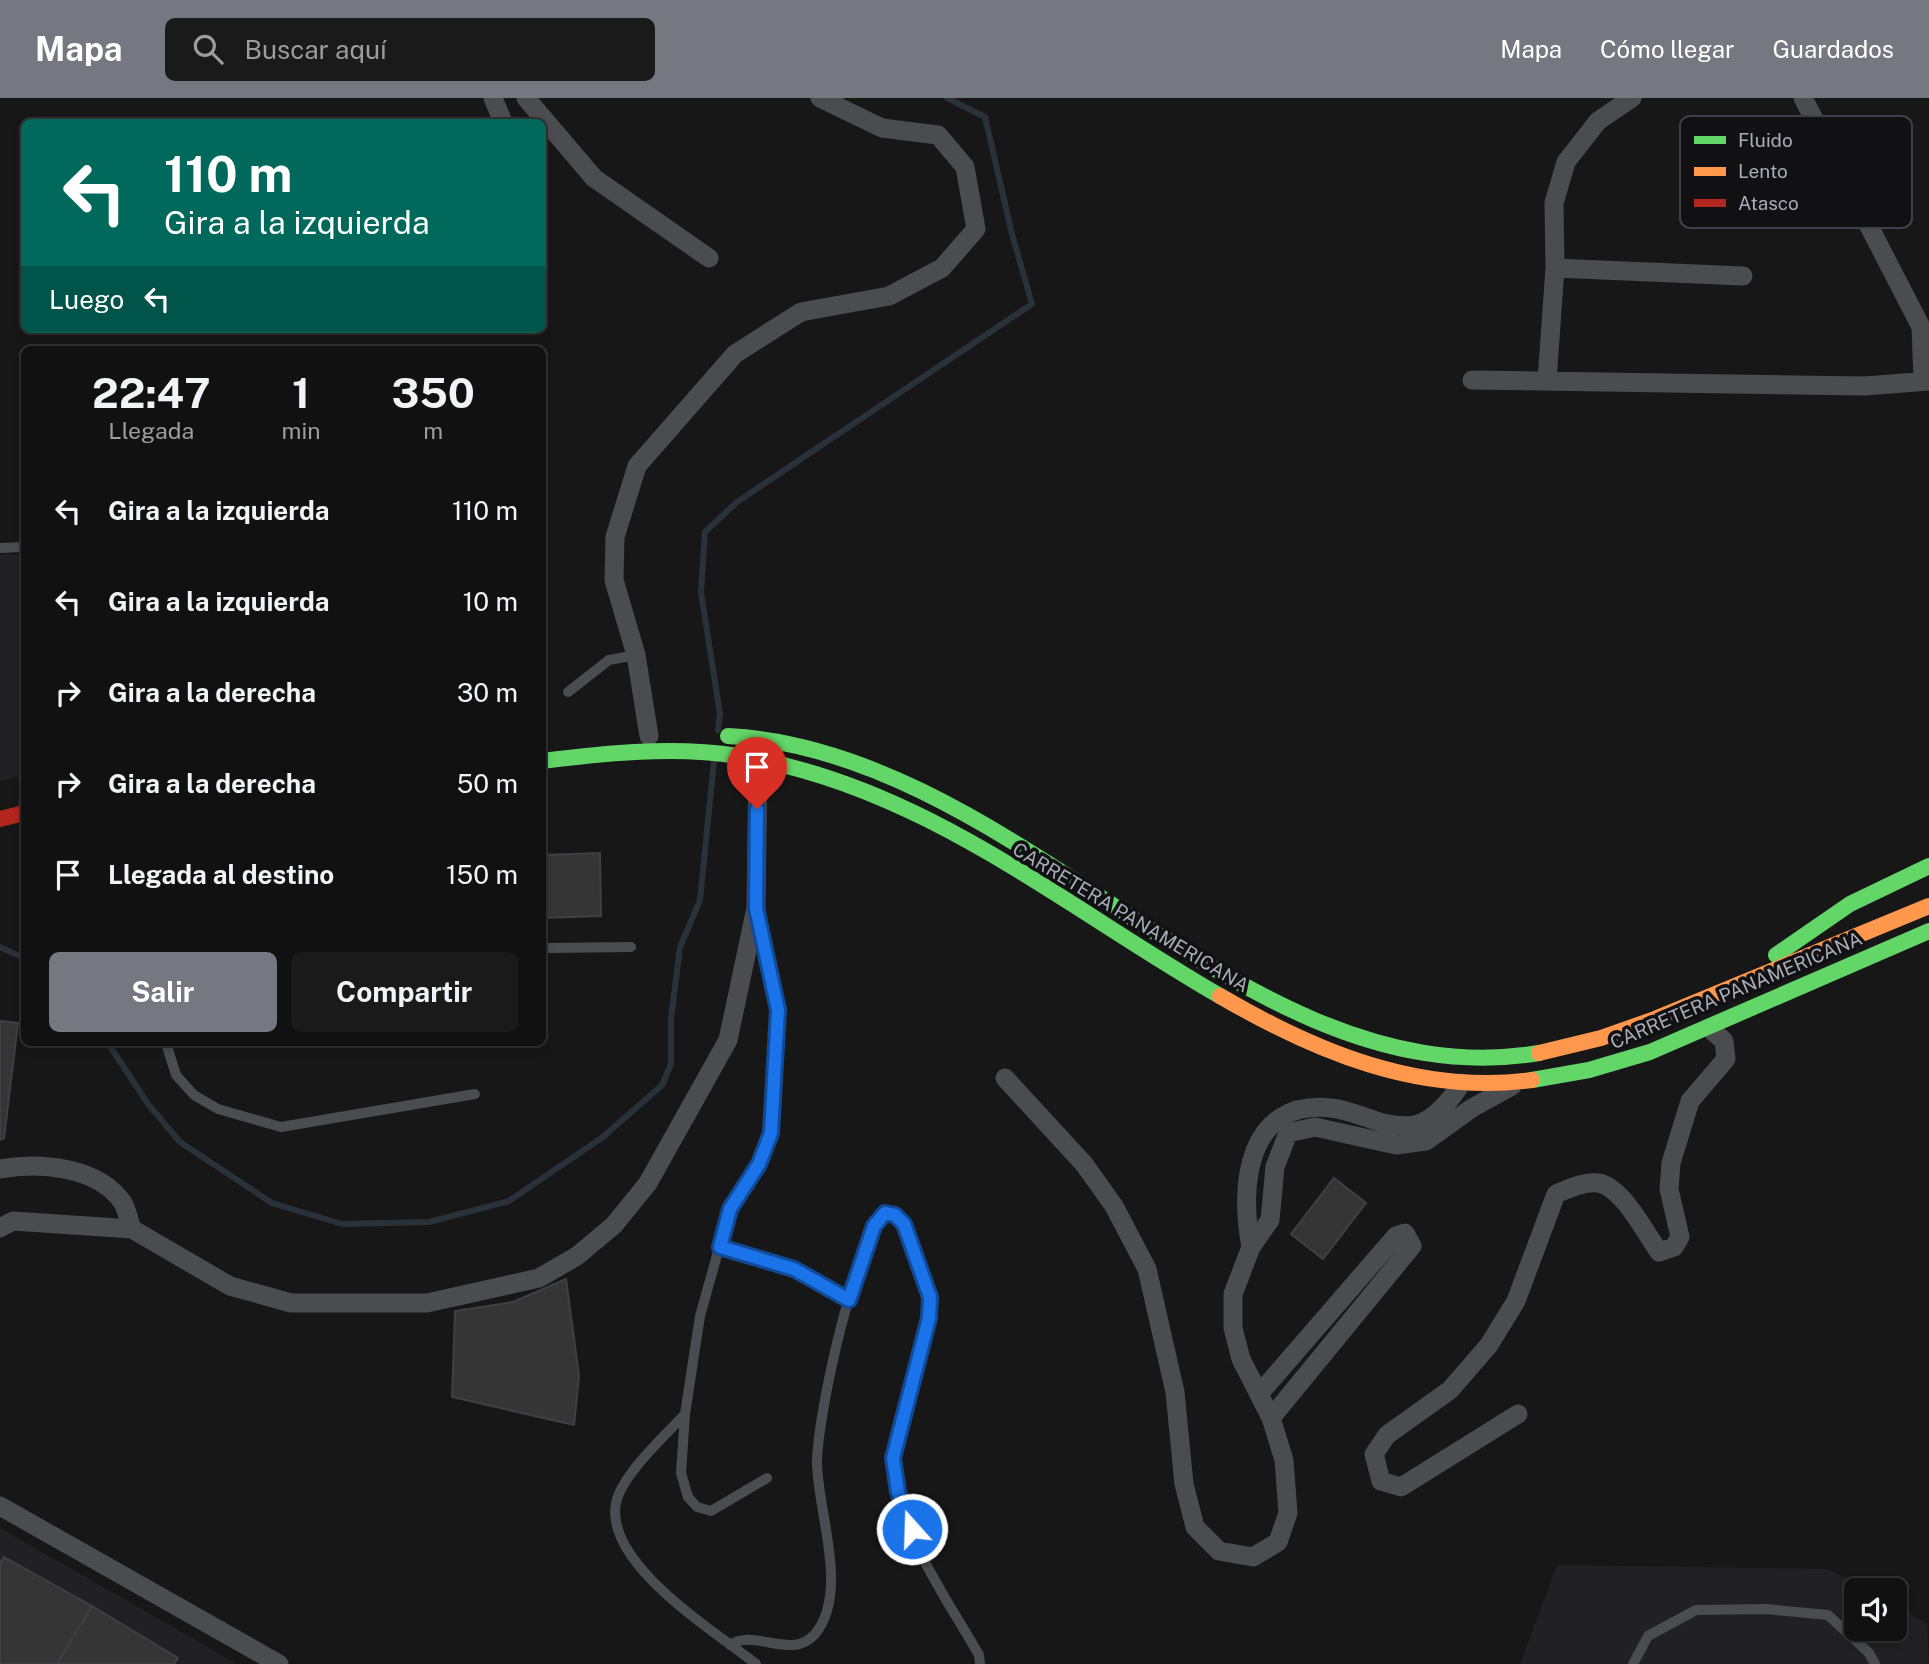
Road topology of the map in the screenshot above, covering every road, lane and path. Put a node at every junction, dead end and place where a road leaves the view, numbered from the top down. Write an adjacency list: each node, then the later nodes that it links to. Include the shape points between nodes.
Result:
1 (493, 98): 7 (street)
2 (526, 98): 8 (street)
3 (820, 98): 19 (street, via 882,128 938,135 965,167 976,229 942,268 889,296 800,312 735,354 638,466 615,537 614,579)
4 (1632, 98): 12 (street, via 1598,121 1566,162 1554,203)
5 (1803, 98): 6 (street)
6 (1812, 116)
7 (502, 119)
8 (544, 119)
9 (546, 122): 11 (street, via 594,178)
10 (1870, 228): 16 (street, via 1921,327)
11 (709, 258)
12 (1555, 268): 13 (street); 15 (street)
13 (1743, 276)
14 (1472, 380): 15 (street)
15 (1547, 381): 16 (street, via 1865,387)
16 (1926, 381)
17 (21, 547): 18 (lane)
18 (0, 548)
19 (636, 655): 20 (lane, via 609,660); 23 (street)
20 (568, 692)
21 (673, 735): 23 (main road)
22 (711, 735): 37 (main road, CARRETERA PANAMERICANA, via 794,744 925,793 977,819 1305,1019 1401,1053 1452,1060 1515,1058 1637,1027)
23 (649, 736): 24 (main road)
24 (546, 745)
25 (758, 759): 26 (main road, CARRETERA PANAMERICANA, via 687,753); 31 (street); 42 (main road, CARRETERA PANAMERICANA, via 801,769 929,820 1214,995 1301,1038 1378,1069)
26 (546, 761)
27 (21, 814): 28 (main road)
28 (0, 819)
29 (1929, 866): 37 (main road, via 1850,905)
30 (1929, 906): 37 (main road, CARRETERA PANAMERICANA)
31 (756, 908): 46 (street, via 728,1040 648,1183 614,1225 539,1278 427,1303 291,1303 230,1286); 47 (lane, via 778,1010 771,1133 759,1164 730,1209)
32 (1929, 931): 36 (main road, CARRETERA PANAMERICANA)
33 (632, 947): 34 (lane)
34 (547, 948)
35 (1929, 949): 36 (main road)
36 (1806, 982): 38 (main road, CARRETERA PANAMERICANA)
37 (1722, 992)
38 (1709, 1028): 41 (main road, CARRETERA PANAMERICANA, via 1605,1068); 52 (street, via 1724,1041 1727,1059 1690,1101 1671,1163 1669,1189 1680,1237 1674,1247 1659,1252 1617,1193 1599,1182 1556,1194 1516,1300 1496,1334 1450,1390 1387,1435 1374,1454 1381,1481 1401,1487)
39 (167, 1046): 43 (lane, via 176,1075 194,1095 218,1109 281,1127)
40 (1005, 1078): 53 (street, via 1084,1164 1114,1206 1147,1269 1175,1392 1195,1527 1219,1551 1253,1557 1278,1542 1288,1513 1288,1482)
41 (1522, 1080): 42 (main road, CARRETERA PANAMERICANA); 48 (street, via 1426,1141 1396,1145 1315,1127 1288,1133 1275,1167 1270,1220)
42 (1461, 1083): 48 (street, via 1445,1105 1418,1124 1392,1126 1331,1108 1288,1113 1275,1120 1248,1165 1244,1211)
43 (475, 1094)
44 (0, 1170): 46 (street, via 62,1168 99,1182 122,1203)
45 (0, 1227): 46 (street, via 13,1221)
46 (132, 1229)
47 (720, 1247): 49 (lane, via 794,1269); 51 (lane, via 700,1316)
48 (1251, 1247): 50 (street, via 1233,1294 1233,1328 1241,1359)
49 (849, 1300): 56 (lane, via 819,1426 817,1465 829,1542 830,1591 824,1619 815,1634 800,1645 746,1639); 59 (lane, via 874,1226 885,1213 895,1215 915,1251 930,1297 929,1318 893,1458 898,1492 919,1548)
50 (1260, 1393): 53 (street); 53 (street, via 1396,1236 1405,1233 1412,1246)
51 (685, 1414): 54 (lane, via 681,1473 688,1497 697,1507 711,1511); 56 (lane, via 628,1477 616,1502 616,1524 657,1586)
52 (1518, 1414)
53 (1271, 1418)
54 (767, 1478)
55 (0, 1506): 57 (street)
56 (730, 1645): 58 (lane)
57 (279, 1664)
58 (756, 1664)
59 (980, 1664)
60 (1633, 1664): 61 (lane, via 1648,1636 1696,1610 1766,1609 1828,1615 1870,1653)
61 (1875, 1664)

